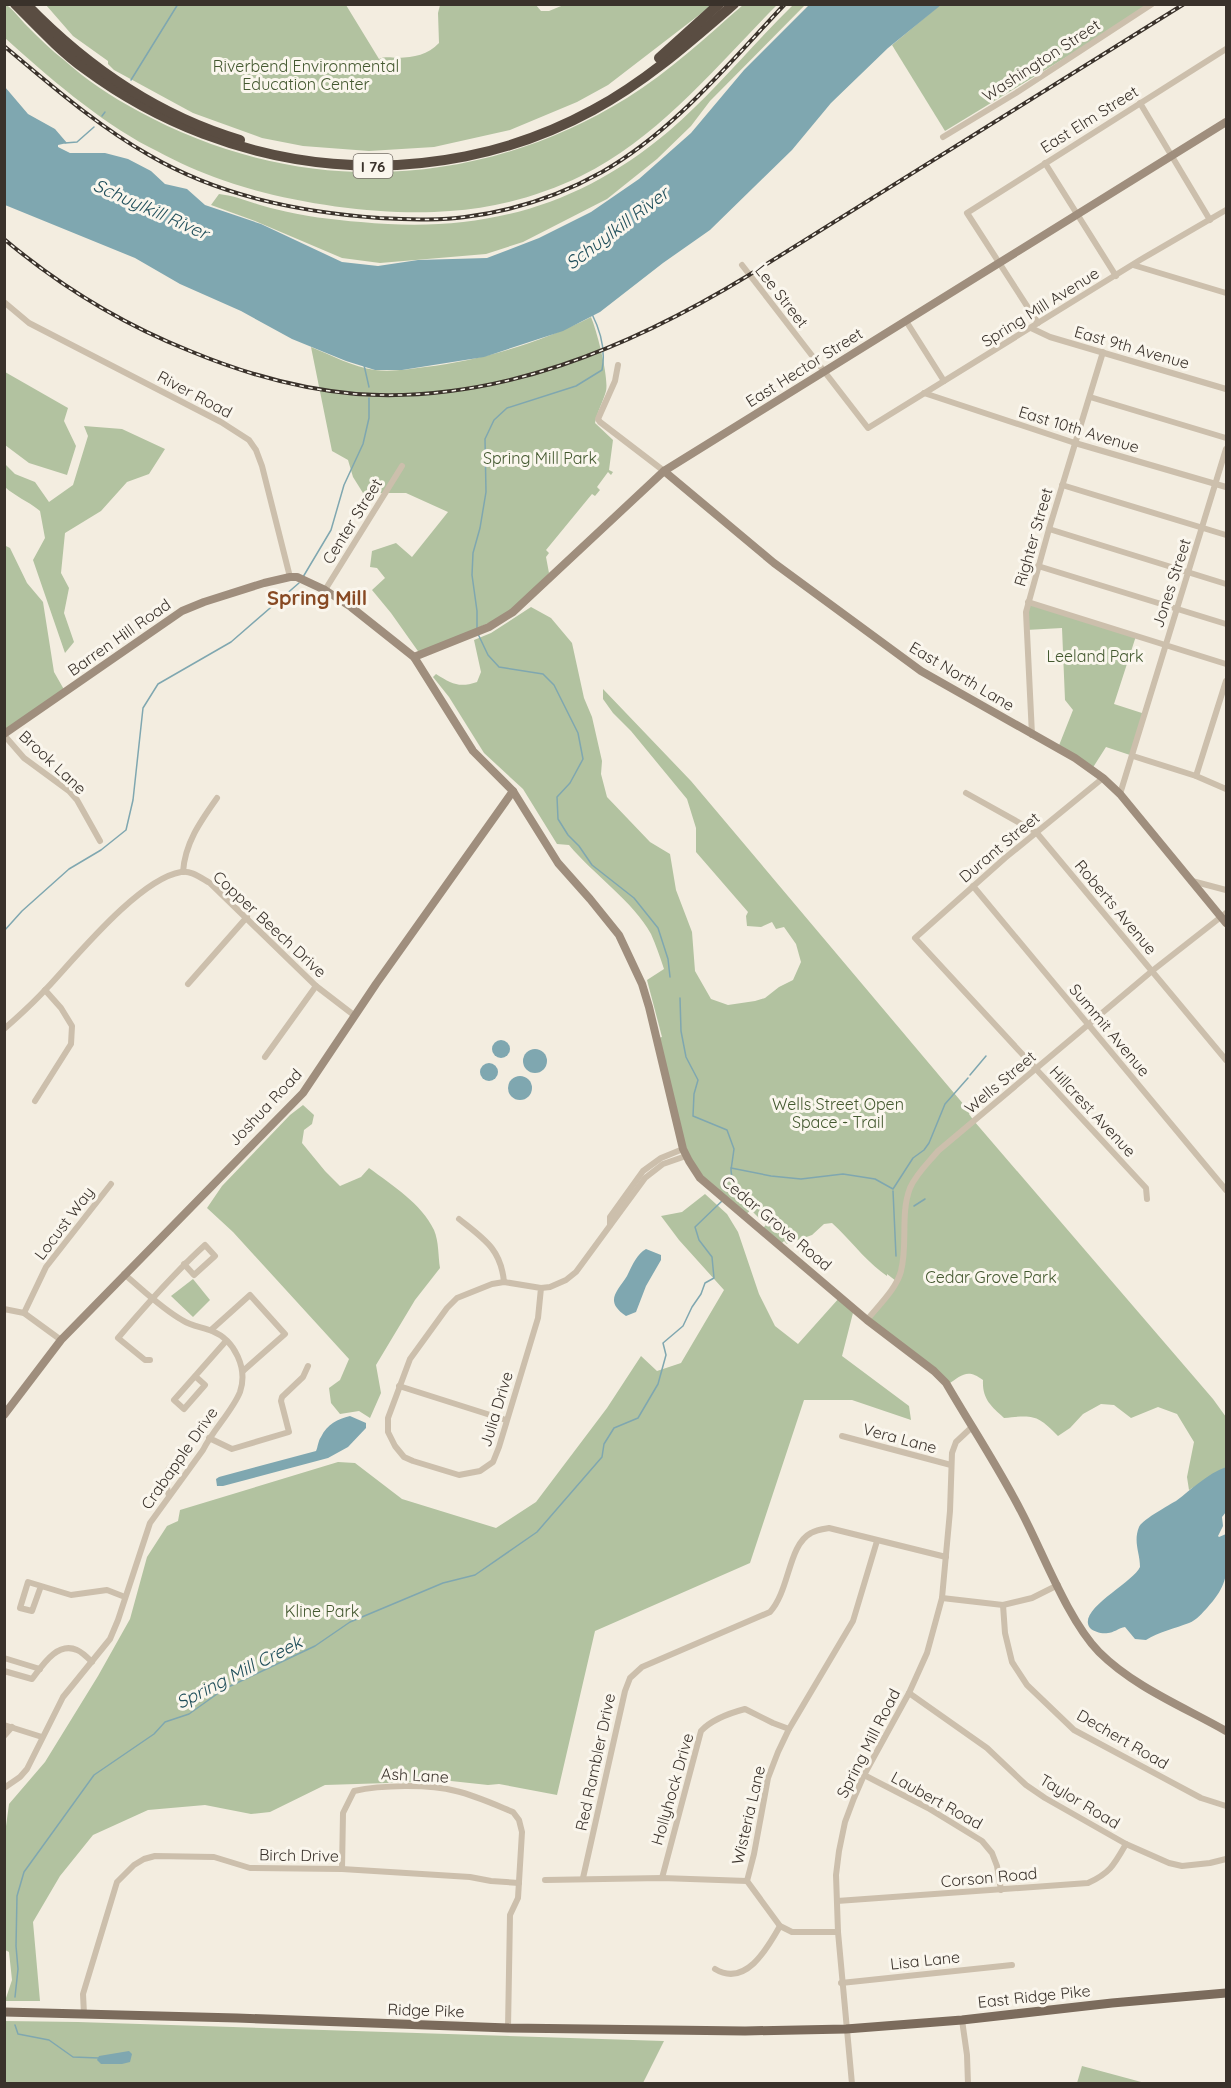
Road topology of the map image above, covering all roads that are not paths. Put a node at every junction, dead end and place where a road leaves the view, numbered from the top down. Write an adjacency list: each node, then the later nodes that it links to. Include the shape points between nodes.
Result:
1 (15, 4): 4 (highway, I 76, via 87,71 165,119 264,154 366,166 414,164 472,154 559,127 640,81)
2 (26, 4): 3 (highway, I 76, via 91,65 185,120 231,138 284,151 382,159 467,150 555,122 626,83)
3 (720, 4)
4 (734, 4)
5 (1152, 4): 9 (street, Washington Street)
6 (1227, 49): 7 (street, East Elm Street)
7 (1140, 104): 10 (street); 11 (street, East Elm Street)
8 (1227, 122): 10 (street, East Hector Street)
9 (943, 137)
10 (1171, 156): 13 (street, East Hector Street); 14 (street)
11 (1045, 163): 13 (street); 15 (street, East Elm Street, via 966,213)
12 (1227, 210): 14 (street, Spring Mill Avenue)
13 (1077, 215): 15 (street, East Hector Street); 18 (street)
14 (1210, 220): 16 (street, Spring Mill Avenue)
15 (1000, 263): 21 (street, East Hector Street); 22 (street)
16 (1133, 265): 18 (street, Spring Mill Avenue); 19 (street)
17 (742, 266): 26 (street, Lee Street)
18 (1116, 276): 22 (street, Spring Mill Avenue)
19 (1227, 293)
20 (4, 302): 45 (street, River Road, via 29,323 249,440 262,466)
21 (906, 321): 26 (street, East Hector Street); 27 (street)
22 (1038, 323): 23 (street, Spring Mill Avenue)
23 (1031, 328): 24 (street, East 9th Avenue); 27 (street, Spring Mill Avenue)
24 (1103, 352): 28 (street, East 9th Avenue); 30 (street, Righter Street)
25 (618, 365): 36 (street, via 598,419)
26 (825, 372): 31 (street, Lee Street); 36 (street, East Hector Street)
27 (944, 381): 29 (street, Spring Mill Avenue)
28 (1227, 389)
29 (924, 393): 31 (street, Spring Mill Avenue); 33 (street, East 10th Avenue)
30 (1090, 397): 32 (street); 33 (street, Righter Street)
31 (868, 428)
32 (1227, 438)
33 (1075, 443): 37 (street, East 10th Avenue); 38 (street, Righter Street)
34 (1227, 448): 37 (street, Jones Street)
35 (402, 466): 47 (street, Center Street)
36 (664, 471): 52 (street, East Hector Street, via 513,612 489,627); 56 (street, East North Lane, via 774,563 864,631 938,682)
37 (1216, 484): 39 (street, East 10th Avenue); 40 (street, Jones Street)
38 (1062, 485): 40 (street); 41 (street, Righter Street)
39 (1227, 487)
40 (1203, 528): 42 (street); 44 (street, Jones Street)
41 (1049, 529): 43 (street, Righter Street); 44 (street)
42 (1227, 535)
43 (1038, 566): 48 (street, Righter Street); 49 (street)
44 (1189, 573): 46 (street); 49 (street, Jones Street)
45 (290, 577): 47 (street); 55 (street, Barren Hill Road, via 186,609)
46 (1227, 584)
47 (325, 590): 52 (street)
48 (1028, 602): 51 (street); 56 (street, Righter Street)
49 (1177, 609): 50 (street); 51 (street, Jones Street)
50 (1227, 624)
51 (1166, 645): 53 (street); 57 (street, Jones Street)
52 (414, 657): 61 (street, Cedar Grove Road, via 473,751)
53 (1227, 664)
54 (1227, 681): 58 (street)
55 (4, 735): 66 (street, Brook Lane, via 24,758 69,791)
56 (1032, 735): 59 (street, East North Lane)
57 (1133, 756): 58 (street); 63 (street, Jones Street)
58 (1196, 776): 60 (street)
59 (1103, 778): 63 (street, East North Lane); 65 (street, Durant Street)
60 (1227, 789)
61 (513, 791): 78 (street, Joshua Road); 85 (street, Cedar Grove Road, via 558,863 619,935 649,1007)
62 (966, 793): 65 (street, Roberts Avenue)
63 (1120, 794): 68 (street, East North Lane)
64 (217, 798): 67 (street, via 190,841)
65 (1036, 832): 69 (street, Durant Street); 74 (street, Roberts Avenue)
66 (100, 841)
67 (183, 872): 71 (street, Copper Beech Drive, via 210,884); 77 (street, via 147,889 103,926)
68 (1192, 881): 70 (street); 72 (street, East North Lane)
69 (973, 886): 73 (street, Durant Street); 79 (street, Summit Avenue)
70 (1227, 890)
71 (247, 917): 75 (street); 76 (street, Copper Beech Drive)
72 (1225, 918): 74 (street, Wells Street)
73 (915, 938): 83 (street, Hillcrest Avenue)
74 (1152, 971): 79 (street, Wells Street); 82 (street, Roberts Avenue)
75 (188, 984)
76 (316, 986): 78 (street, Copper Beech Drive); 81 (street)
77 (45, 990): 80 (street); 84 (street, via 72,1026 71,1044)
78 (355, 1016): 91 (street, Joshua Road, via 303,1093)
79 (1089, 1026): 83 (street, Wells Street); 87 (street, Summit Avenue)
80 (4, 1029)
81 (265, 1057)
82 (1227, 1060)
83 (1035, 1070): 88 (street, Hillcrest Avenue, via 1146,1188); 97 (street, Wells Street, via 938,1151 919,1173 910,1189 901,1273)
84 (35, 1101)
85 (685, 1152): 93 (street, Julia Drive, via 652,1172 576,1272 566,1280); 97 (street, Cedar Grove Road, via 700,1178)
86 (111, 1184): 96 (street, Locust Way, via 46,1267)
87 (1227, 1190)
88 (1148, 1199)
89 (459, 1219): 92 (street, via 497,1253)
90 (184, 1264): 90 (street, via 194,1275 215,1256 205,1245); 94 (street)
91 (124, 1274): 94 (street); 99 (street, Joshua Road)
92 (504, 1282): 93 (street, Julia Drive); 105 (street, Julia Drive, via 472,1291 447,1308 410,1359)
93 (541, 1288): 107 (street, Julia Drive, via 538,1318)
94 (152, 1298): 98 (street, via 182,1321); 101 (street, via 118,1338)
95 (4, 1309): 96 (street)
96 (24, 1313): 99 (street)
97 (867, 1320): 108 (street, Cedar Grove Road, via 946,1383)
98 (211, 1330): 100 (street); 103 (street, via 250,1295 285,1334)
99 (61, 1340): 106 (street, Joshua Road)
100 (226, 1341): 103 (street); 104 (street)
101 (150, 1360)
102 (308, 1366): 110 (street, via 303,1377 282,1397 289,1432 232,1449)
103 (243, 1371): 110 (street, Crabapple Drive, via 235,1402)
104 (195, 1376): 104 (street, via 205,1385 184,1409 174,1400)
105 (399, 1386): 107 (street); 107 (street, Julia Drive, via 388,1418 388,1432 404,1457 412,1461 459,1475 480,1471 493,1462)
106 (4, 1415)
107 (506, 1420)
108 (972, 1427): 112 (street, Spring Mill Road, via 953,1448); 116 (street, Cedar Grove Road)
109 (842, 1436): 112 (street, Vera Lane)
110 (209, 1438): 113 (street, Crabapple Drive)
111 (174, 1464): 113 (street, via 165,1478)
112 (951, 1465): 115 (street, Spring Mill Road)
113 (169, 1496): 118 (street, Crabapple Drive, via 150,1523)
114 (877, 1541): 115 (street, Red Rambler Drive); 128 (street, Wisteria Lane, via 853,1621); 138 (street, Red Rambler Drive, via 829,1528 812,1532 801,1540 782,1594 770,1612 642,1667 630,1678)
115 (946, 1557): 119 (street, Spring Mill Road)
116 (1058, 1585): 120 (street, via 1032,1598); 129 (street, Cedar Grove Road, via 1077,1621 1114,1666)
117 (41, 1586): 117 (street, via 28,1582 20,1608 32,1611); 118 (street, via 71,1595 107,1590)
118 (125, 1597): 122 (street, Crabapple Drive, via 110,1639)
119 (942, 1598): 120 (street); 125 (street, Spring Mill Road, via 927,1653)
120 (1004, 1605): 134 (street, Dechert Road, via 1012,1662 1027,1685 1074,1730 1201,1798)
121 (4, 1658): 123 (street)
122 (92, 1662): 123 (street, via 78,1650 68,1648 58,1650); 131 (street, Crabapple Drive, via 63,1697)
123 (40, 1669): 124 (street, via 32,1679)
124 (4, 1671)
125 (909, 1693): 132 (street, Spring Mill Road); 135 (street, Taylor Road, via 987,1748 1026,1785)
126 (4, 1725): 127 (street)
127 (12, 1727): 130 (street); 131 (street)
128 (789, 1729): 139 (street, Hollyhock Drive, via 746,1709 708,1724 701,1731); 141 (street, Wisteria Lane, via 768,1778)
129 (1227, 1731)
130 (4, 1736)
131 (42, 1737): 133 (street, Crabapple Drive, via 27,1769)
132 (864, 1775): 143 (street, Laubert Road, via 982,1841 992,1852); 144 (street, Spring Mill Road, via 845,1822 836,1875)
133 (4, 1788)
134 (1227, 1806)
135 (1126, 1844): 136 (street, Taylor Road, via 1182,1866); 143 (street, Corson Road, via 1113,1867 1088,1883)
136 (1227, 1859)
137 (342, 1869): 142 (street, Birch Drive, via 470,1876); 142 (street, Ash Lane, via 343,1813 354,1791 371,1787 430,1787 457,1791 513,1812 522,1832); 152 (street, Birch Drive, via 250,1868 214,1857 144,1859 117,1882 83,1994)
138 (583, 1878): 139 (street, Wisteria Lane); 140 (street, Wisteria Lane)
139 (662, 1878): 141 (street, Wisteria Lane)
140 (545, 1880)
141 (747, 1881): 145 (street)
142 (519, 1883): 154 (street, Ash Lane, via 518,1898 510,1915)
143 (1001, 1890): 144 (street, Corson Road)
144 (837, 1902): 146 (street, Spring Mill Road)
145 (780, 1926): 146 (street, via 792,1932); 148 (street, via 756,1963 736,1972)
146 (838, 1932): 149 (street, Spring Mill Road)
147 (1012, 1965): 149 (street, Lisa Lane)
148 (716, 1969)
149 (841, 1983): 155 (street, Spring Mill Road)
150 (1227, 1993): 153 (main road, East Ridge Pike)
151 (4, 2012): 152 (main road, Ridge Pike)
152 (84, 2014): 154 (main road, Ridge Pike)
153 (962, 2020): 155 (main road, East Ridge Pike); 157 (street)
154 (508, 2028): 155 (main road, Ridge Pike)
155 (846, 2029): 156 (street, Spring Mill Road)
156 (852, 2084)
157 (968, 2084)

